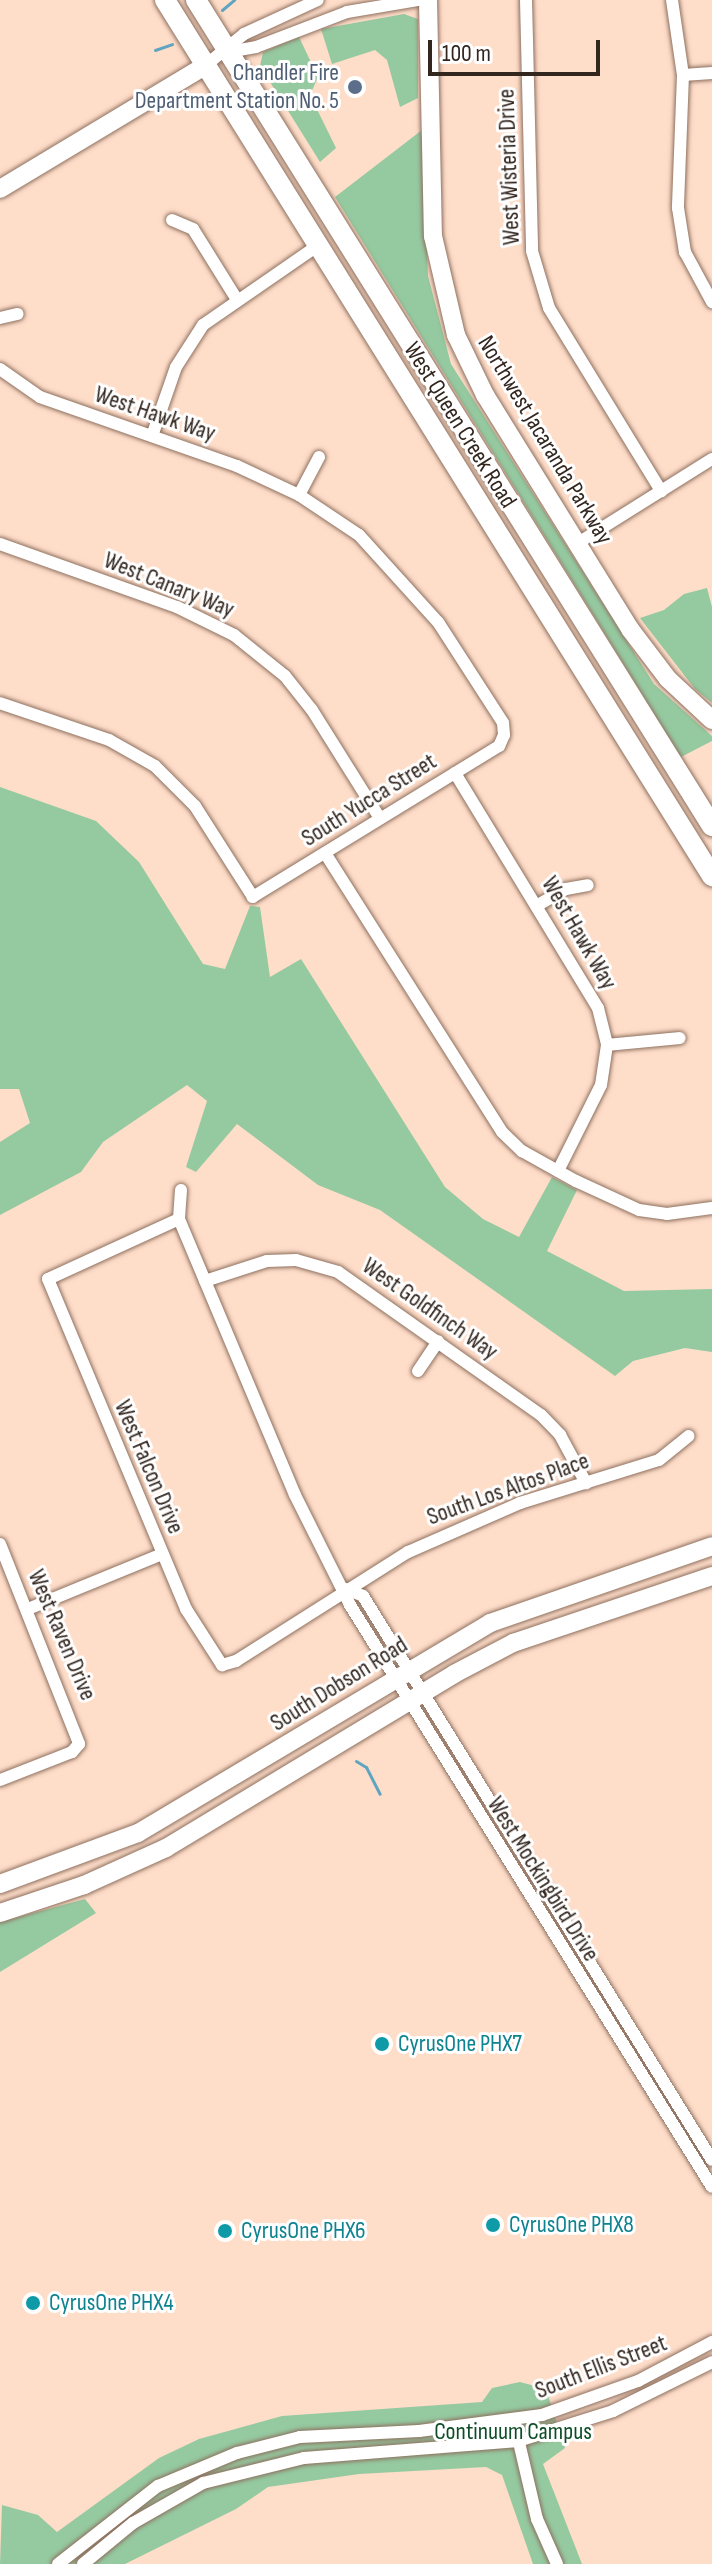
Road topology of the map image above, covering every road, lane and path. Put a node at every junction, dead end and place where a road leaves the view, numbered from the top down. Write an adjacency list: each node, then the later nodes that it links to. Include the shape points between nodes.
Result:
1 (165, 0): 9 (main road, West Queen Creek Road)
2 (196, 0): 8 (main road, West Queen Creek Road)
3 (318, 0): 8 (street, via 244,34)
4 (419, 0): 8 (street, via 323,19 256,47)
5 (428, 0): 25 (main road, Northwest Jacaranda Parkway, via 433,236 449,317 479,385)
6 (526, 0): 23 (street, West Wisteria Drive, via 532,251 549,308)
7 (672, 0): 11 (street)
8 (228, 52): 9 (street); 33 (main road, West Queen Creek Road)
9 (206, 65): 12 (main road); 14 (main road, West Queen Creek Road)
10 (712, 73): 11 (street)
11 (683, 75): 16 (street, via 678,208 685,252)
12 (0, 189)
13 (172, 220): 15 (street, via 193,229)
14 (317, 246): 15 (street); 31 (main road, West Queen Creek Road)
15 (236, 298): 20 (street, via 188,344)
16 (712, 302)
17 (18, 314): 18 (street)
18 (0, 318)
19 (0, 369): 20 (street, West Hawk Way, via 40,397)
20 (152, 436): 24 (street, West Hawk Way)
21 (319, 457): 24 (street)
22 (712, 459): 23 (street)
23 (661, 491): 25 (street)
24 (299, 495): 29 (street, West Hawk Way, via 359,535 406,582 503,723)
25 (578, 543): 28 (main road, Northwest Jacaranda Parkway, via 656,666)
26 (0, 544): 32 (street, West Canary Way, via 177,607 234,635 285,676)
27 (0, 703): 35 (street, South Yucca Street, via 109,740 155,766 195,806 253,897)
28 (712, 720)
29 (504, 735): 30 (street, South Yucca Street, via 499,746)
30 (455, 773): 32 (street, South Yucca Street); 38 (street, West Hawk Way)
31 (656, 787): 34 (main road, via 677,798); 36 (main road, West Queen Creek Road)
32 (379, 817): 35 (street, South Yucca Street)
33 (712, 826)
34 (712, 851)
35 (325, 853): 41 (street, via 487,1111 522,1151)
36 (712, 876)
37 (588, 885): 38 (street, via 566,889)
38 (538, 905): 40 (street, West Hawk Way, via 598,1008)
39 (680, 1038): 40 (street)
40 (607, 1045): 41 (street, West Hawk Way, via 601,1085)
41 (558, 1171): 43 (street, via 639,1210 667,1214)
42 (181, 1190): 44 (street, West Mockingbird Drive)
43 (712, 1208)
44 (179, 1219): 45 (street, West Mockingbird Drive); 52 (street, West Falcon Drive, via 48,1279)
45 (205, 1281): 46 (street, West Goldfinch Way, via 267,1261 315,1264 352,1281); 54 (street, West Mockingbird Drive, via 295,1495)
46 (438, 1341): 47 (street); 49 (street, West Goldfinch Way, via 541,1415 560,1435)
47 (418, 1371)
48 (689, 1436): 49 (street, South Los Altos Place, via 659,1460)
49 (586, 1483): 54 (street, South Los Altos Place, via 466,1524)
50 (0, 1544): 55 (street, West Raven Drive)
51 (712, 1546): 57 (main road, South Dobson Road, via 513,1613)
52 (162, 1554): 55 (street); 56 (street, West Falcon Drive, via 186,1609)
53 (712, 1576): 58 (main road, South Dobson Road, via 550,1628)
54 (346, 1589): 56 (street, South Los Altos Place); 57 (street, West Mockingbird Drive, via 363,1596)
55 (28, 1609): 59 (street, West Raven Drive, via 79,1744 72,1752)
56 (222, 1665)
57 (401, 1674): 58 (street, West Mockingbird Drive); 60 (main road, South Dobson Road, via 138,1833)
58 (414, 1698): 61 (main road, South Dobson Road, via 166,1848 84,1885); 62 (street, West Mockingbird Drive); 63 (street, West Mockingbird Drive)
59 (0, 1780)
60 (0, 1884)
61 (0, 1913)
62 (628, 2026): 63 (street); 64 (street, West Mockingbird Drive)
63 (615, 2034): 65 (street, West Mockingbird Drive)
64 (712, 2160)
65 (712, 2187)
66 (712, 2342): 68 (street, South Ellis Street, via 638,2381)
67 (712, 2362): 69 (street, South Ellis Street, via 613,2411)
68 (514, 2421): 69 (street); 70 (street, South Ellis Street, via 300,2437 237,2453 158,2486)
69 (518, 2441): 71 (street, South Ellis Street, via 304,2458 247,2470 168,2500); 72 (street, via 537,2519)
70 (58, 2564)
71 (83, 2564)
72 (557, 2564)

